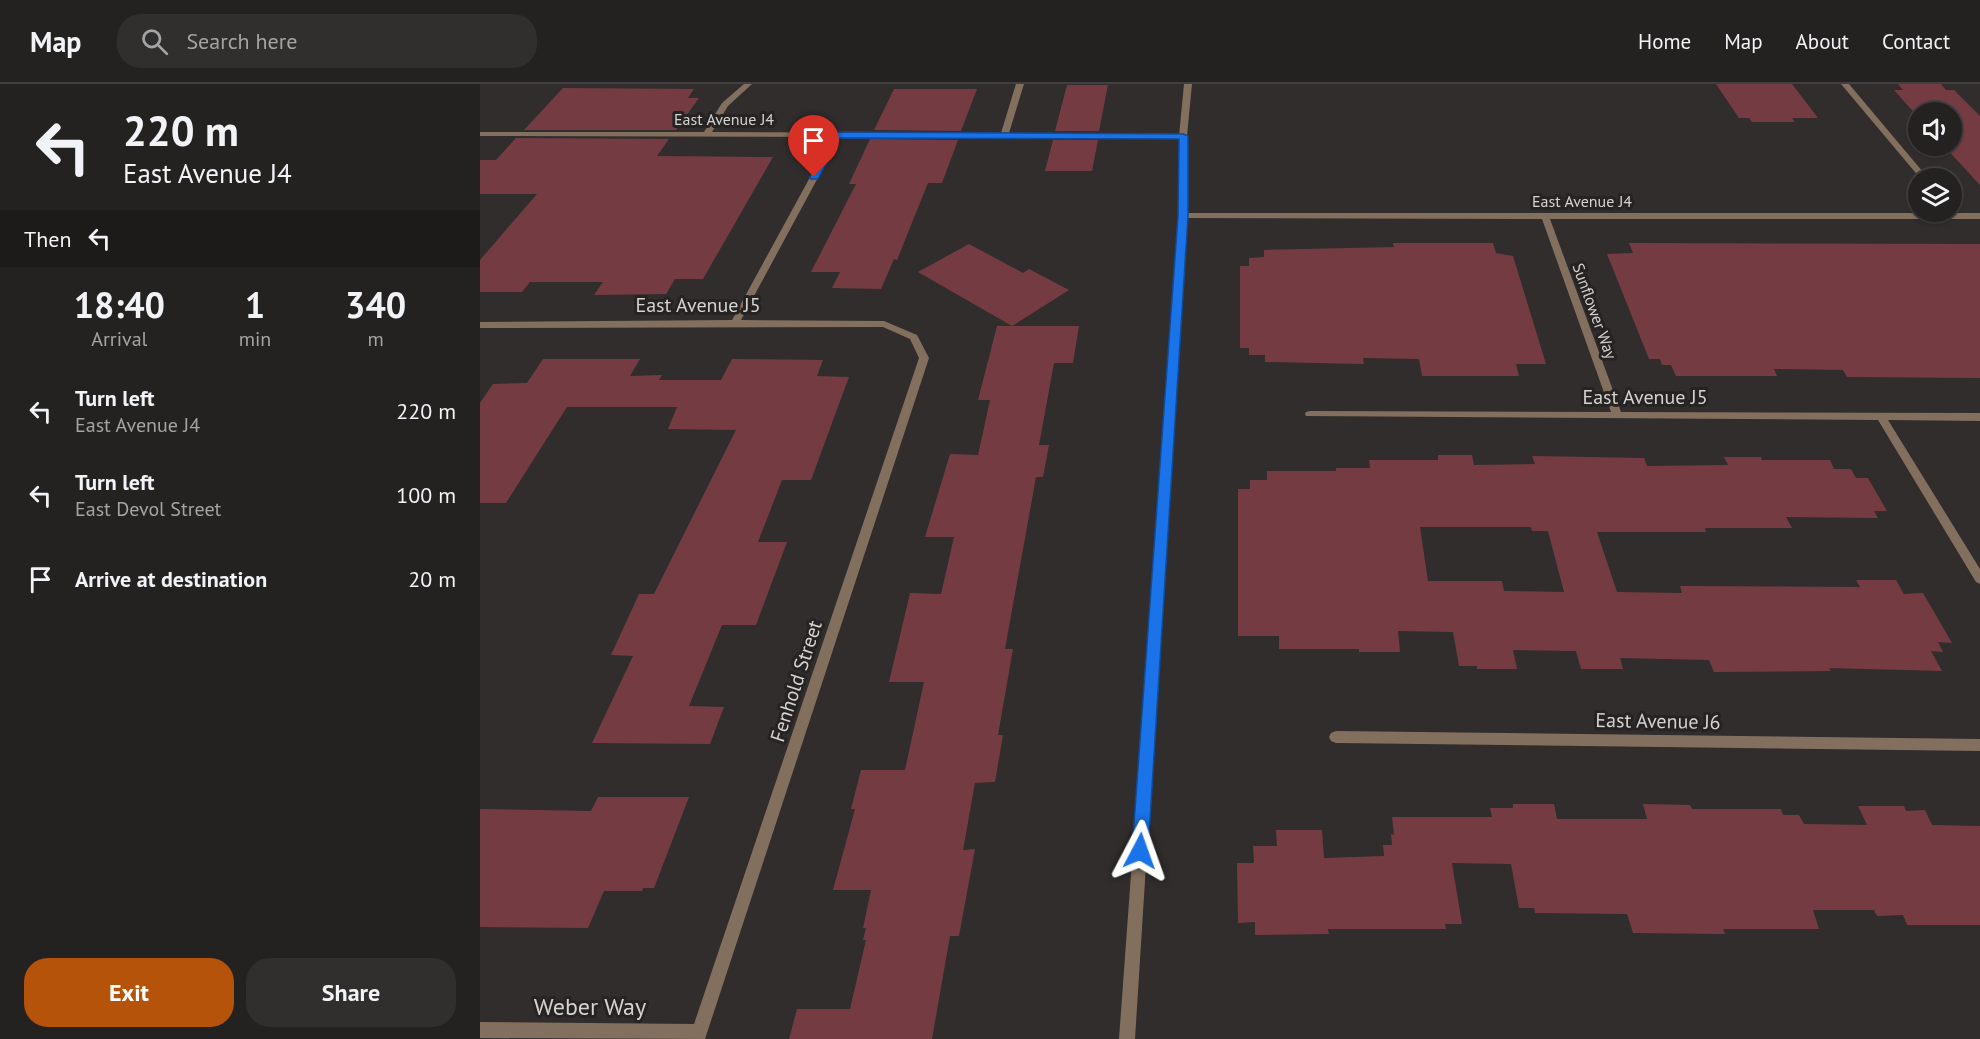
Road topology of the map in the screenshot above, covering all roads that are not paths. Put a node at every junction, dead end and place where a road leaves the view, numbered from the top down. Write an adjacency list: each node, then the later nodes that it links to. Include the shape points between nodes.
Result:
1 (748, 84): 6 (street, via 725,105)
2 (1020, 84): 8 (street)
3 (1188, 84): 9 (street)
4 (1845, 84): 10 (street)
5 (480, 134): 6 (street, East Avenue J4)
6 (707, 134): 7 (street, East Avenue J4)
7 (837, 135): 8 (street, East Avenue J4); 16 (street)
8 (1005, 136): 9 (street, East Avenue J4)
9 (1183, 136): 13 (street)
10 (1916, 168)
11 (1908, 214): 14 (street, East Avenue J4)
12 (1962, 215): 15 (street, East Avenue J4)
13 (1183, 216): 14 (street, East Avenue J4); 29 (street)
14 (1545, 216): 21 (street, Sunflower Way)
15 (1980, 216)
16 (735, 323): 17 (street, East Avenue J5); 19 (street, East Avenue J5, via 884,324)
17 (484, 325): 18 (street)
18 (480, 335)
19 (914, 337): 28 (street, Fenhold Street, via 924,358)
20 (1310, 414): 21 (street, East Avenue J5)
21 (1617, 415): 22 (street, East Avenue J5)
22 (1881, 417): 23 (street, East Avenue J5); 24 (street)
23 (1980, 417)
24 (1980, 579)
25 (1335, 737): 26 (street, East Avenue J6)
26 (1980, 745)
27 (480, 1030): 28 (street, Weber Way)
28 (698, 1036)
29 (1127, 1039)

